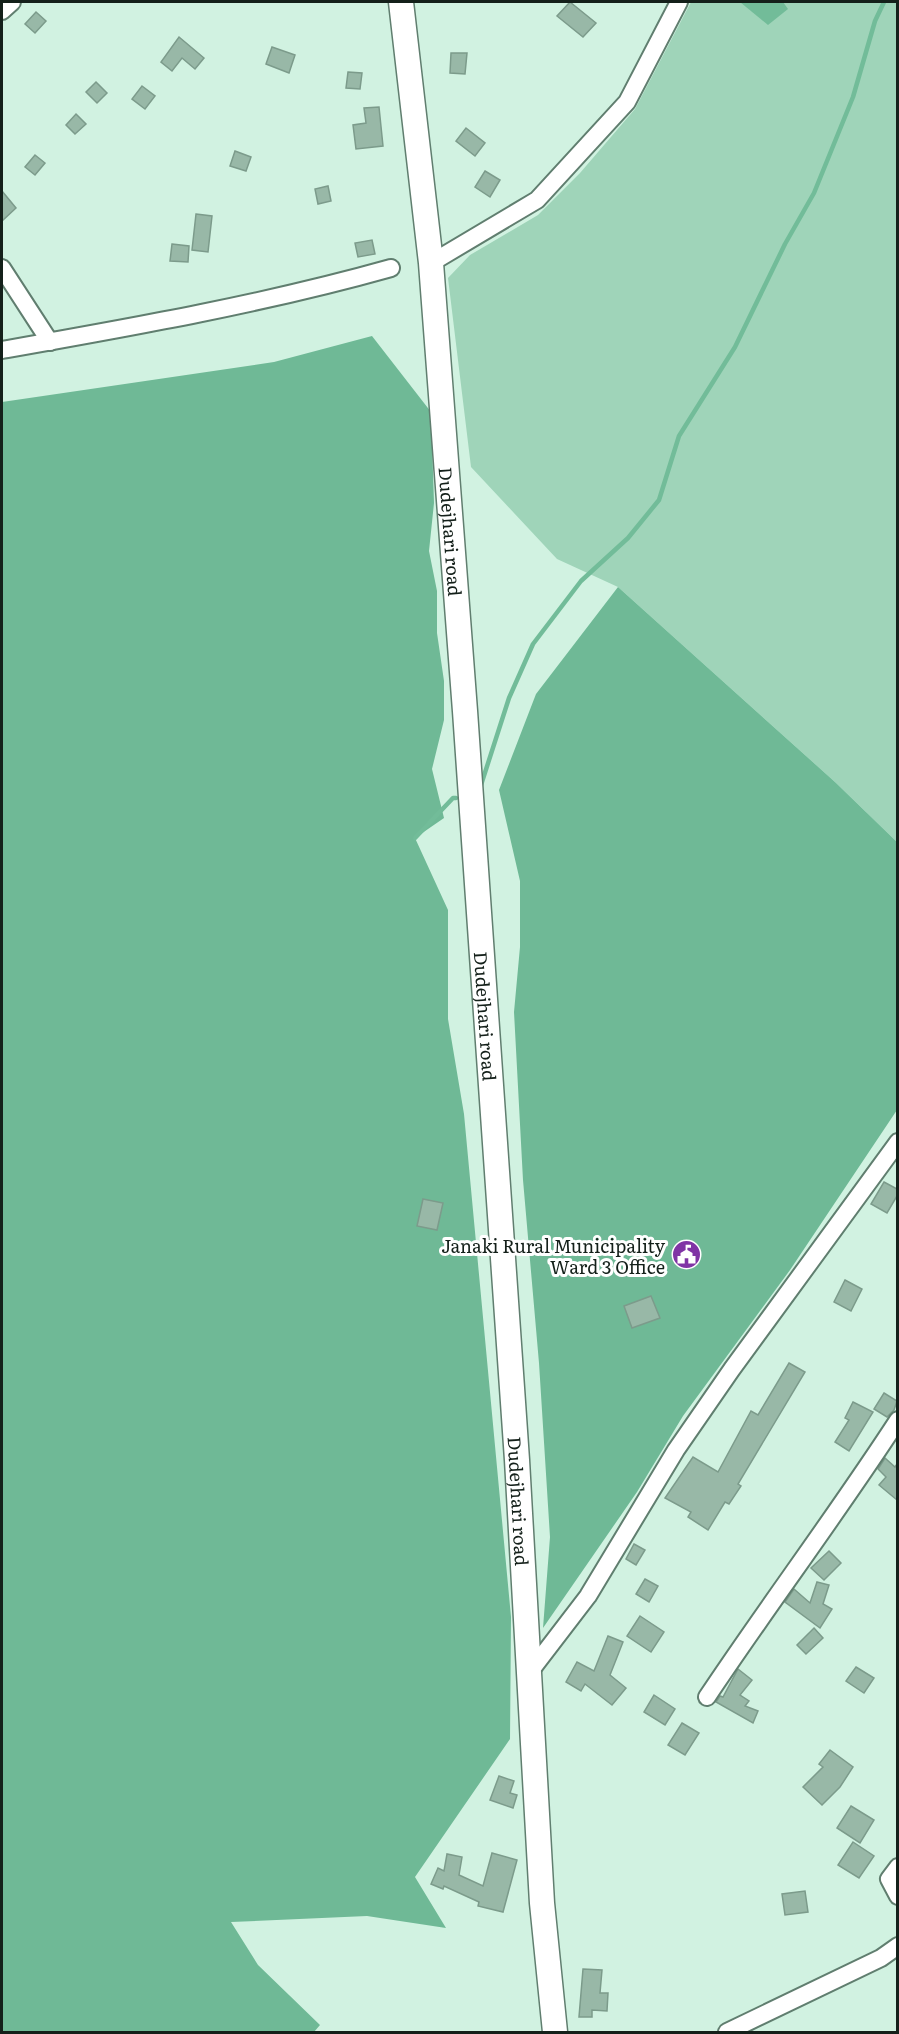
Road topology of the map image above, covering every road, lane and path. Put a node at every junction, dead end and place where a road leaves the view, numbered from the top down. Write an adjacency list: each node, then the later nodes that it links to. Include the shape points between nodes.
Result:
1 (12, 2): 4 (street)
2 (401, 2): 5 (street, Dudejhari road)
3 (679, 2): 5 (street, via 627,102 537,200)
4 (2, 11)
5 (431, 263): 12 (street, Dudejhari road, via 466,723)
6 (2, 268): 8 (street)
7 (391, 268): 8 (street, via 156,323)
8 (50, 342): 9 (street)
9 (2, 350)
10 (897, 1142): 12 (street, via 732,1369 676,1450 588,1596)
11 (897, 1420): 13 (street)
12 (529, 1673): 17 (street, Dudejhari road, via 542,1903)
13 (706, 1697)
14 (897, 1867): 15 (street, via 888,1879)
15 (897, 1896)
16 (897, 1946): 18 (street, via 881,1958)
17 (555, 2032)
18 (728, 2032)

